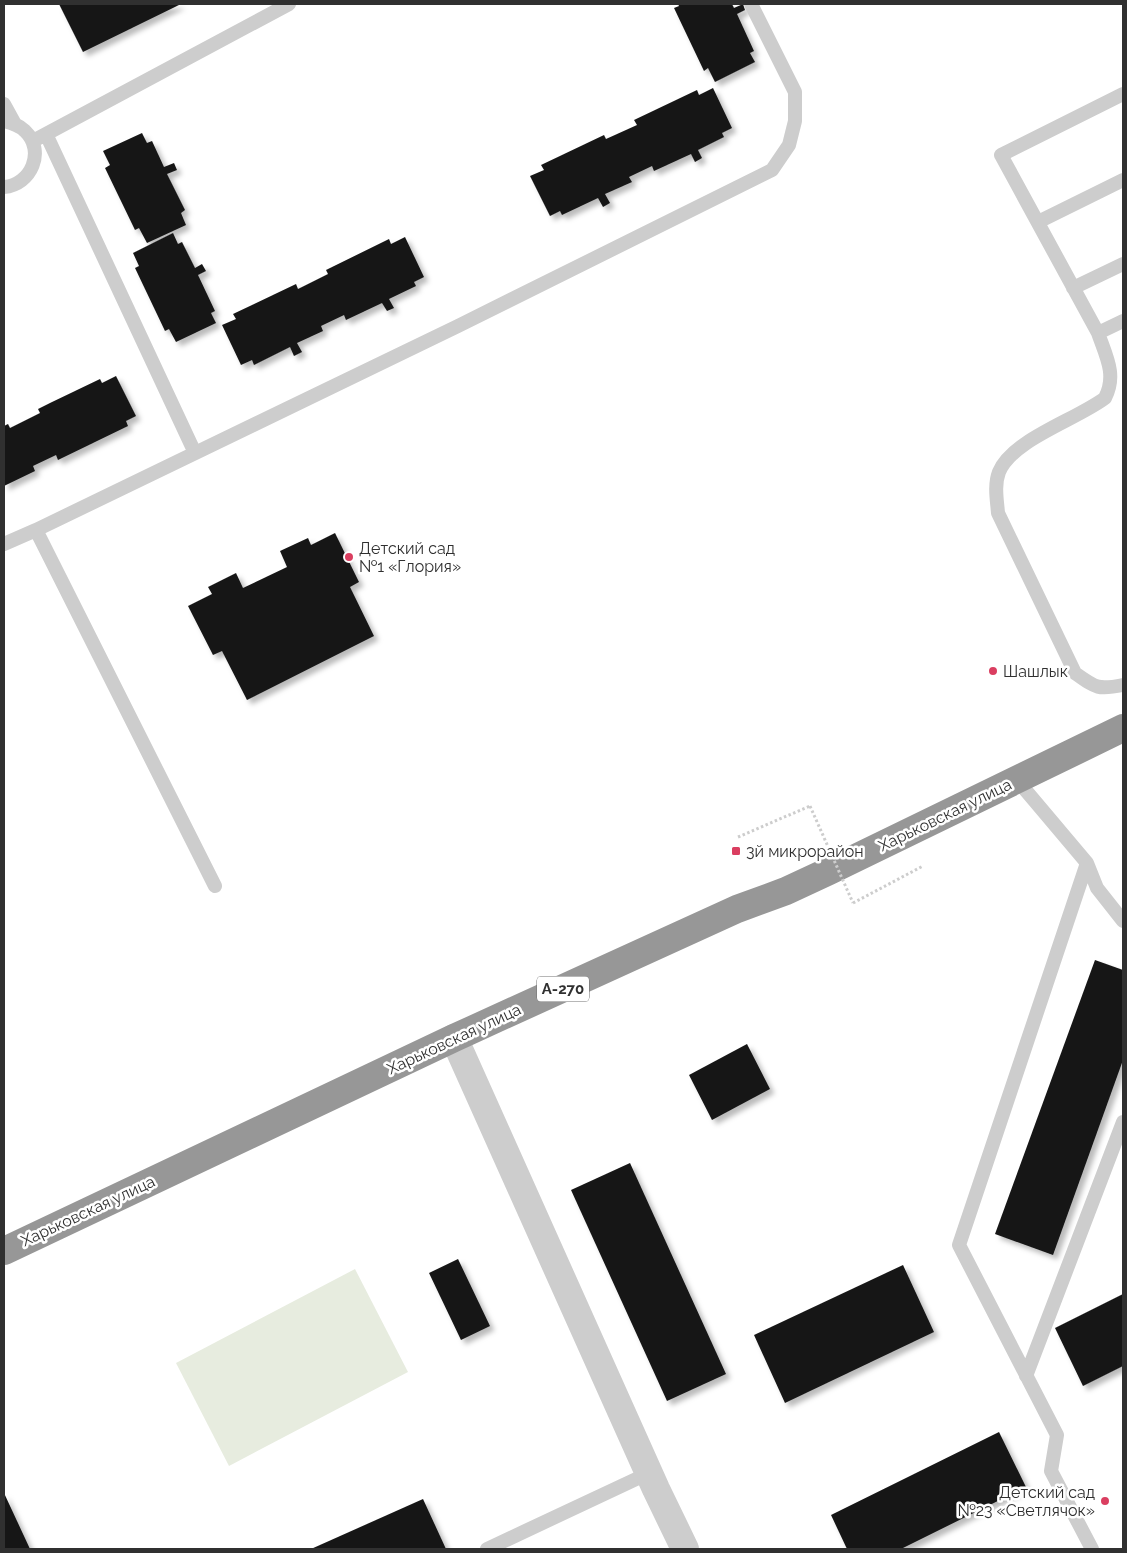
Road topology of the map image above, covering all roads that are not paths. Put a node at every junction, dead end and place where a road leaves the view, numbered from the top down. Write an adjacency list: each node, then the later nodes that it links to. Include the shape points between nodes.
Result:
1 (289, 4): 6 (lane)
2 (751, 4): 15 (lane, via 795,92 796,121 789,145 772,170)
3 (1123, 94): 10 (lane, via 1002,154)
4 (4, 104): 5 (lane)
5 (10, 122): 7 (lane, via 25,131)
6 (46, 134): 7 (lane); 15 (lane)
7 (32, 141): 9 (lane, via 35,153 27,176 18,184)
8 (1123, 180): 10 (lane)
9 (4, 187)
10 (1038, 222): 12 (lane)
11 (1123, 264): 12 (lane)
12 (1073, 288): 14 (lane)
13 (1123, 321): 14 (lane)
14 (1098, 333): 18 (lane, via 1112,378 1105,398 1008,457 999,473 995,491 998,514 1075,673 1104,689)
15 (195, 453): 16 (lane)
16 (36, 530): 17 (lane); 22 (lane)
17 (4, 544)
18 (1123, 685)
19 (1123, 728): 20 (highway, Харьковская улица / А-270)
20 (1017, 780): 21 (lane); 24 (highway, Харьковская улица / А-270, via 803,883 737,909)
21 (1087, 863): 23 (lane, via 1097,888); 27 (lane, via 959,1245)
22 (215, 886)
23 (1123, 920)
24 (454, 1038): 26 (highway, Харьковская улица / А-270); 28 (street)
25 (1123, 1122): 27 (lane)
26 (4, 1251)
27 (1026, 1376): 31 (lane, via 1057,1435 1051,1471)
28 (650, 1473): 29 (lane); 30 (street)
29 (487, 1549)
30 (685, 1549)
31 (1092, 1549)

